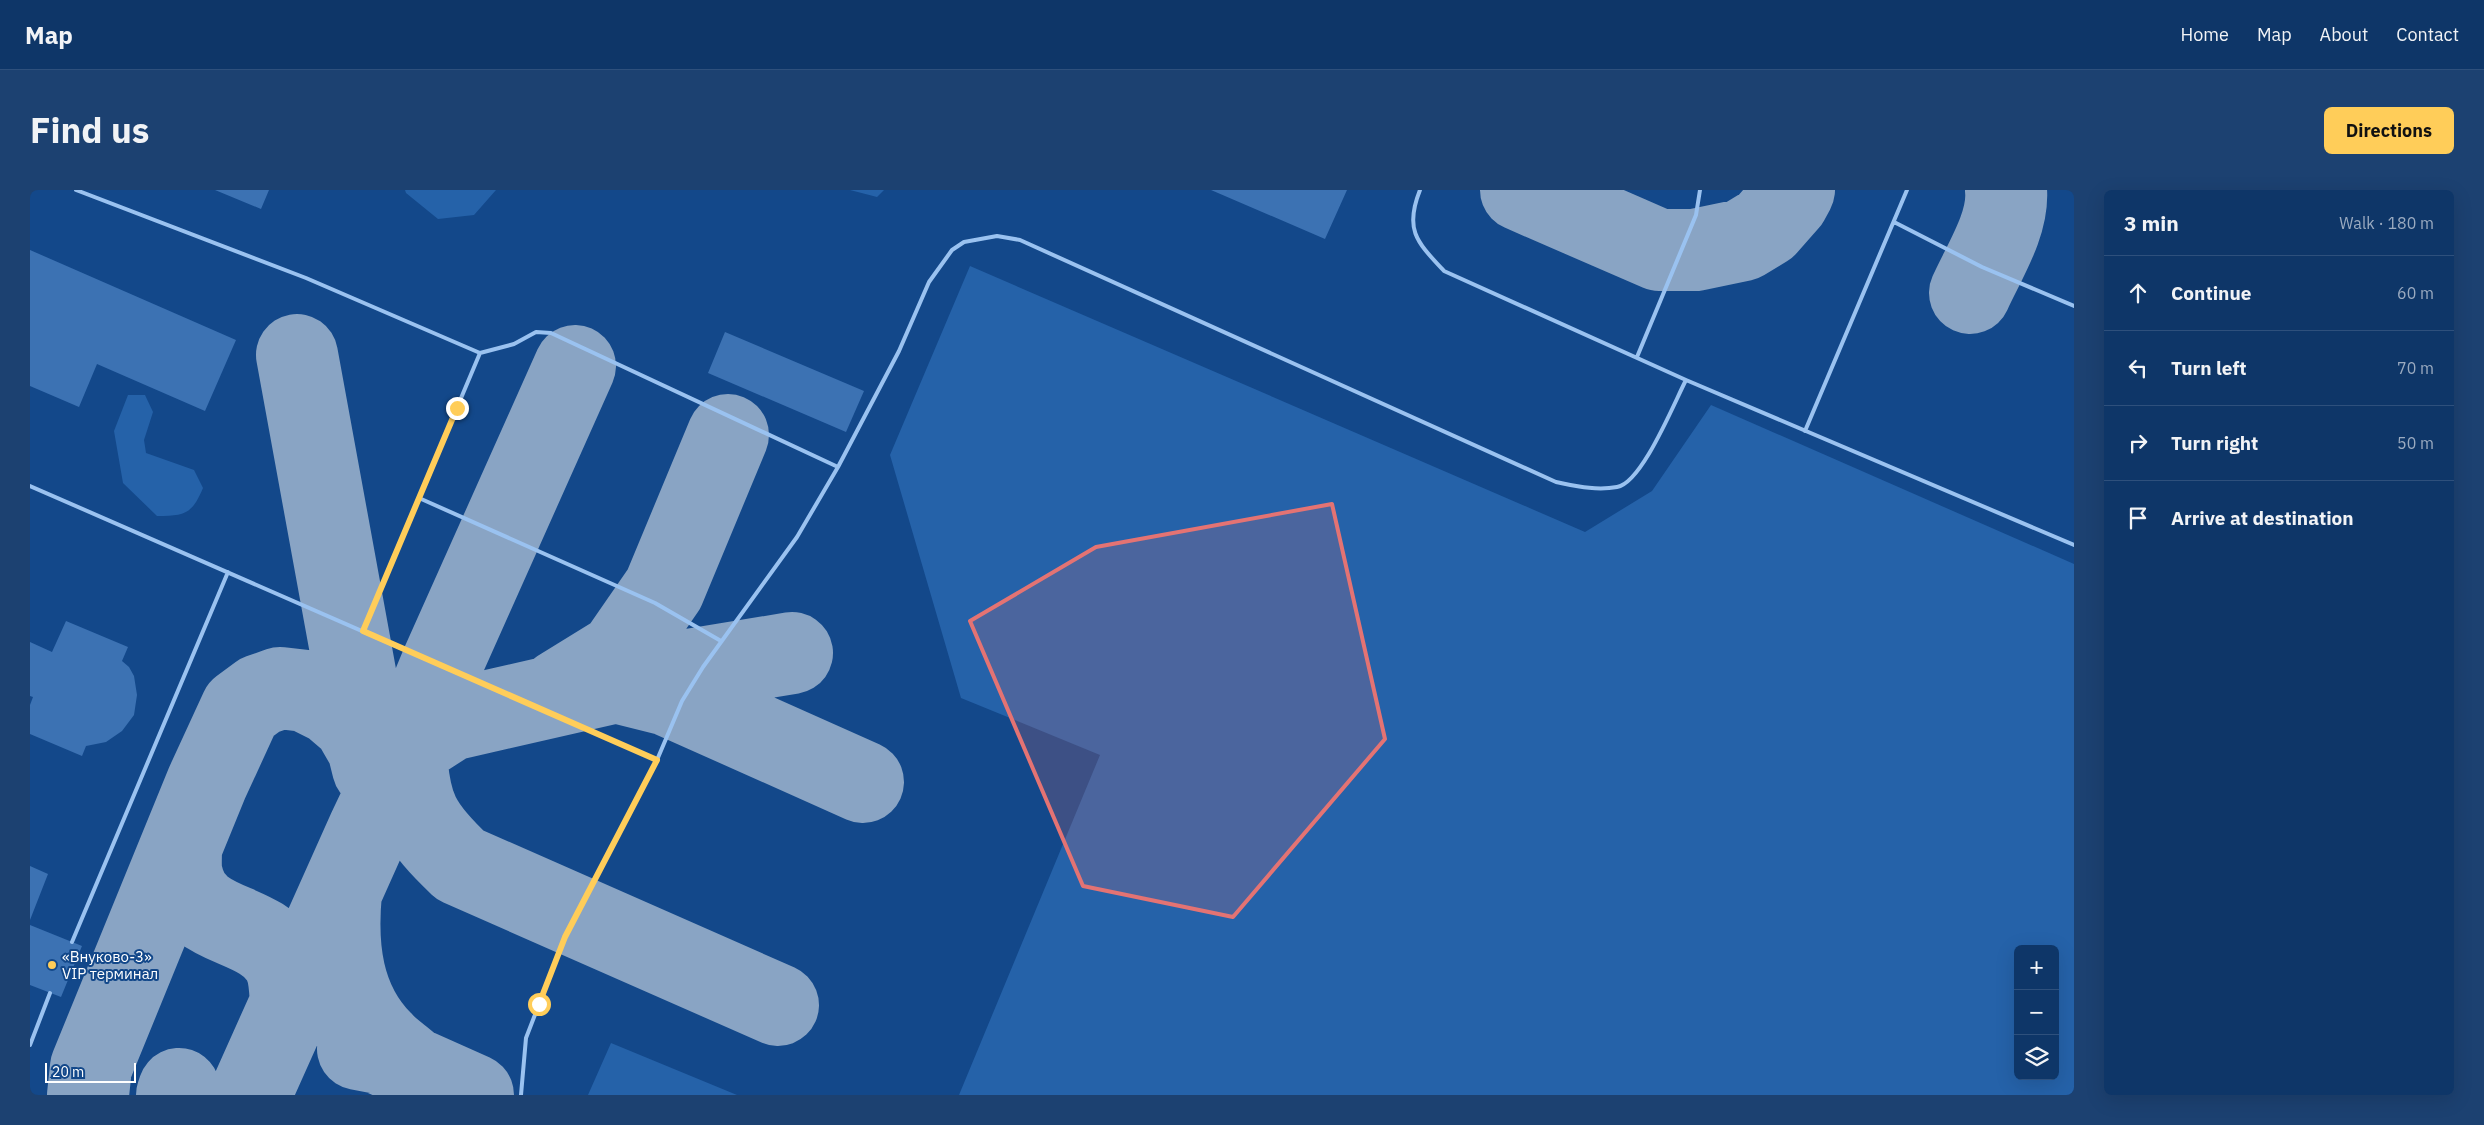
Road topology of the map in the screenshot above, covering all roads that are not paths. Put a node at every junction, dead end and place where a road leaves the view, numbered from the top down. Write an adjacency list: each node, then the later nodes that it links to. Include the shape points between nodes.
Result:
1 (76, 190): 7 (lane, via 306,278)
2 (1420, 190): 8 (lane, via 1413,208 1415,238 1444,270)
3 (1700, 190): 8 (lane, via 1696,214)
4 (1907, 190): 5 (lane)
5 (1894, 222): 6 (lane, via 1982,268); 10 (lane)
6 (2074, 306)
7 (480, 353): 11 (lane, via 514,344 536,332 551,333); 13 (lane)
8 (1636, 358): 9 (lane)
9 (1686, 380): 10 (lane); 11 (lane, via 1640,470 1619,487 1585,488 1556,482 1020,240 997,236 964,242 952,250 929,282 899,351)
10 (1805, 431): 14 (lane)
11 (838, 467): 17 (lane, via 796,537)
12 (30, 486): 15 (lane)
13 (419, 498): 16 (lane); 17 (lane, via 655,603)
14 (2074, 545)
15 (228, 572): 16 (lane); 19 (lane)
16 (363, 631): 18 (lane)
17 (721, 641): 18 (lane, via 682,701)
18 (657, 760): 22 (lane, via 565,937 526,1038)
19 (72, 942)
20 (50, 993): 21 (lane)
21 (30, 1045)
22 (521, 1095)

